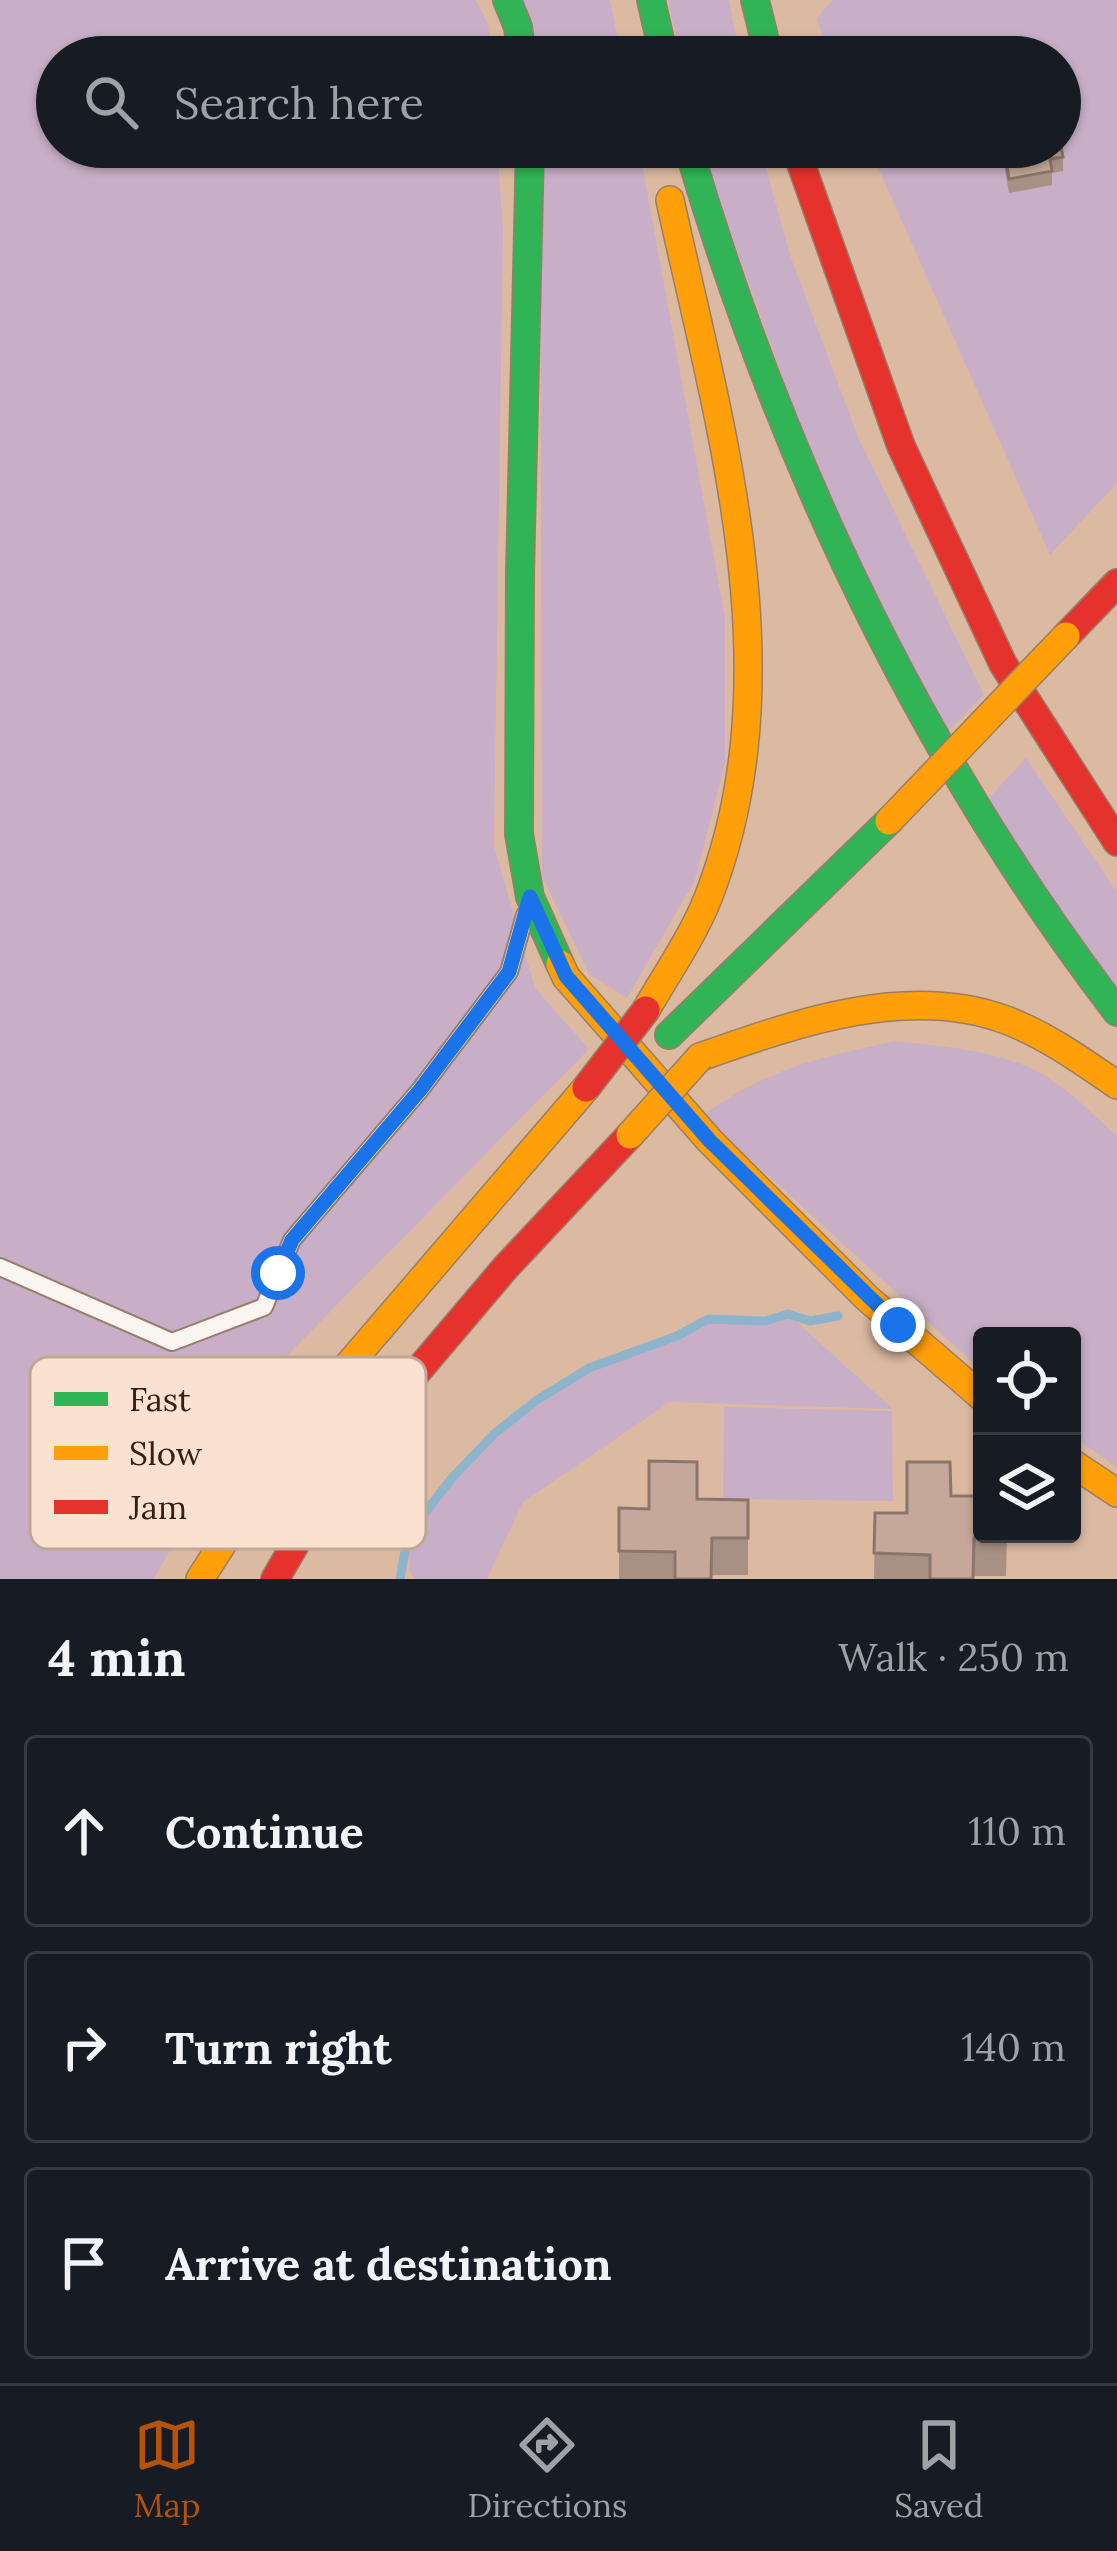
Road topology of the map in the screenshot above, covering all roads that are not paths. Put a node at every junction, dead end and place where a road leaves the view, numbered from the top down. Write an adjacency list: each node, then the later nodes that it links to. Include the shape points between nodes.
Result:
1 (508, 0): 5 (main road)
2 (631, 0): 6 (main road)
3 (651, 0): 7 (main road)
4 (755, 0): 8 (main road)
5 (519, 36)
6 (637, 36)
7 (659, 36)
8 (764, 36)
9 (530, 168): 21 (main road, via 519,835)
10 (694, 168): 23 (main road, via 799,470 898,674 998,841)
11 (802, 168): 13 (main road, via 901,446)
12 (664, 169): 26 (main road, bridge, via 736,512 749,705 740,791 706,904)
13 (967, 584): 17 (main road); 19 (main road, via 1003,664)
14 (1117, 584): 16 (main road)
15 (1117, 624): 16 (main road)
16 (1074, 646): 18 (main road, bridge)
17 (1117, 799)
18 (896, 831): 20 (main road); 26 (main road)
19 (1117, 842)
20 (856, 891)
21 (530, 897): 27 (lane, via 509,972 292,1240 264,1306 172,1342); 30 (main road, via 566,976 710,1141 867,1298)
22 (747, 1007): 24 (main road)
23 (1117, 1012)
24 (700, 1057): 25 (main road, via 855,1009 919,1006 991,1014); 29 (main road, bridge)
25 (1117, 1085)
26 (610, 1092): 28 (main road)
27 (0, 1267)
28 (356, 1357)
29 (426, 1361)
30 (973, 1389)
31 (1081, 1469): 32 (main road)
32 (1117, 1493)
33 (219, 1549): 36 (main road)
34 (238, 1549): 37 (lane)
35 (291, 1549): 38 (main road, bridge)
36 (200, 1579)
37 (220, 1579)
38 (272, 1579)

